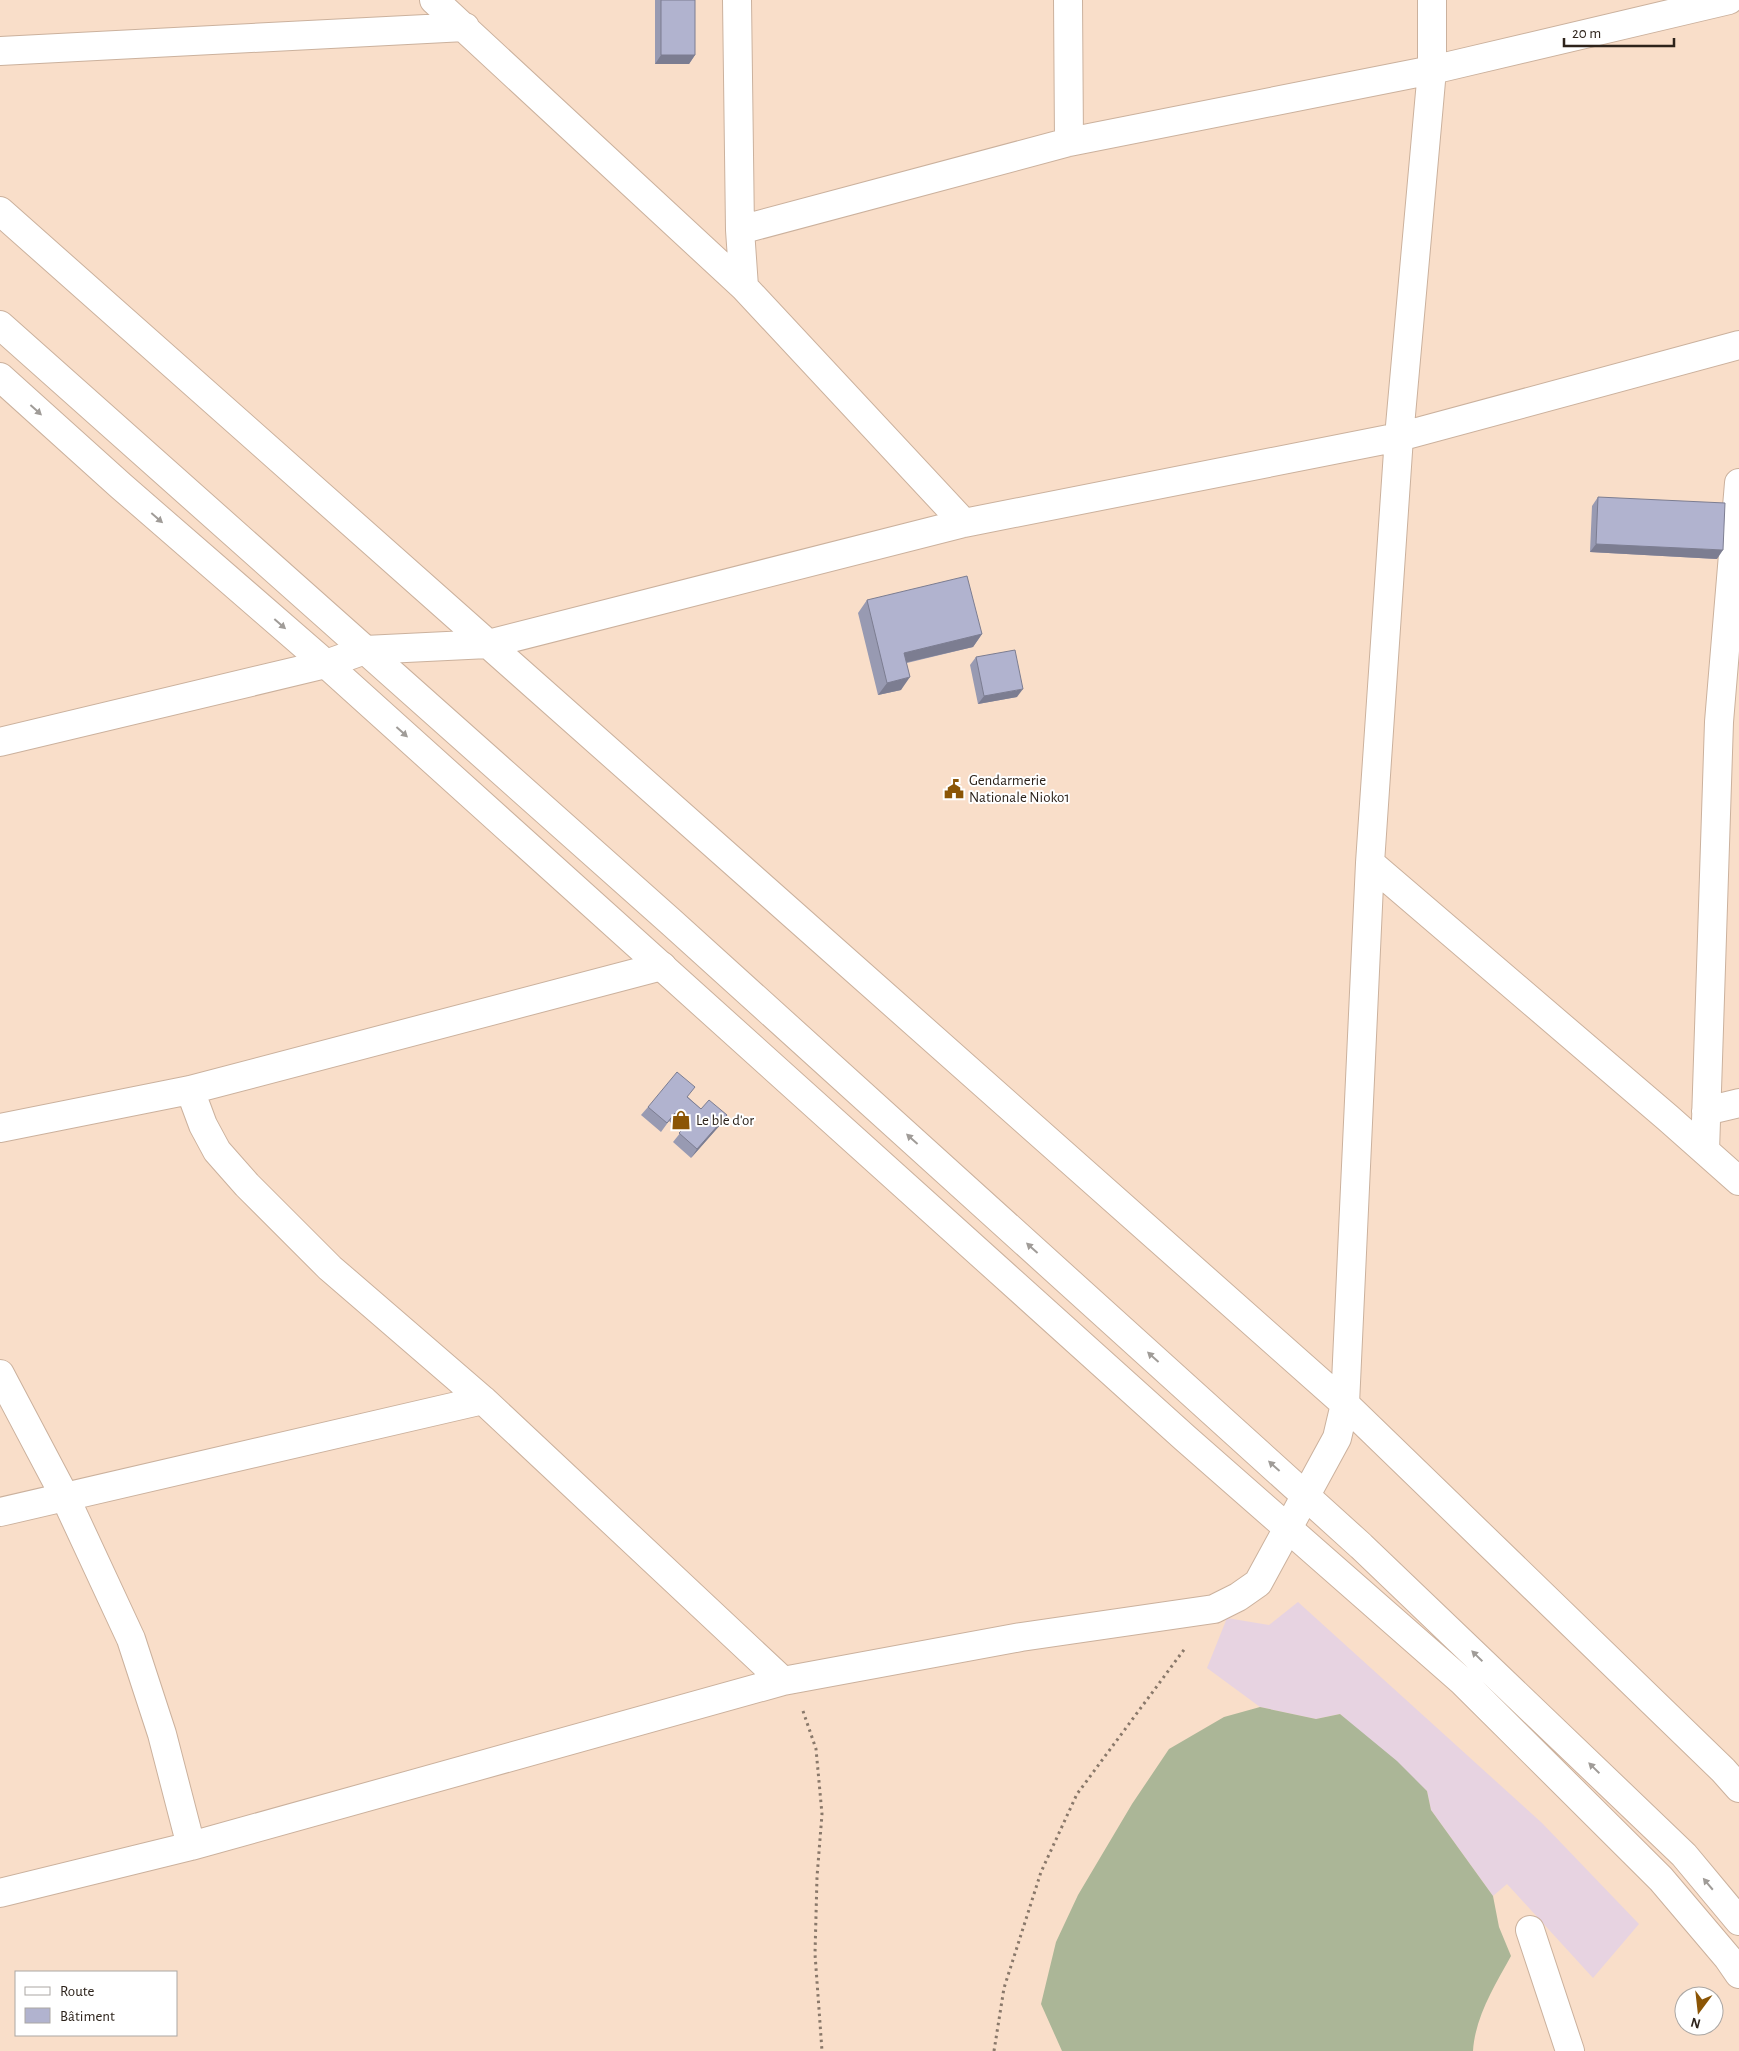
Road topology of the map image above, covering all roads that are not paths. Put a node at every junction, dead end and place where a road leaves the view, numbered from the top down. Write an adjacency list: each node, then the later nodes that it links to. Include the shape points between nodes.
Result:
1 (434, 0): 6 (street)
2 (736, 0): 11 (street)
3 (1068, 0): 9 (street)
4 (1432, 0): 8 (street)
5 (1729, 0): 8 (street)
6 (465, 27): 7 (street); 12 (street)
7 (0, 51)
8 (1432, 70): 9 (street); 16 (street)
9 (1069, 142): 11 (street)
10 (0, 211): 19 (street)
11 (740, 230): 12 (street)
12 (744, 287): 18 (street)
13 (0, 325): 20 (street)
14 (1739, 345): 16 (street)
15 (0, 377): 21 (street, one-way to 21)
16 (1399, 436): 18 (street); 24 (street)
17 (1739, 483): 22 (street)
18 (964, 523): 19 (street)
19 (488, 644): 20 (street); 34 (street)
20 (364, 650): 21 (street); 35 (street, one-way to 20)
21 (326, 664): 23 (street); 25 (street, one-way to 25)
22 (1729, 720): 28 (street)
23 (0, 742)
24 (1370, 863): 30 (street); 34 (street)
25 (662, 966): 26 (street); 38 (street)
26 (190, 1090): 29 (street); 33 (street, via 203,1125 217,1150 247,1185 330,1268)
27 (1739, 1103): 28 (street)
28 (1706, 1111): 30 (street)
29 (0, 1128)
30 (1705, 1151): 31 (street)
31 (1739, 1181)
32 (0, 1374): 36 (street)
33 (482, 1400): 36 (street); 39 (street)
34 (1344, 1404): 35 (street, via 1337,1438); 40 (street, via 1717,1763)
35 (1306, 1495): 38 (street); 43 (street, one-way to 35, via 1684,1855)
36 (65, 1498): 37 (street); 41 (street, via 131,1638 162,1734)
37 (0, 1512)
38 (1288, 1528): 39 (street, via 1258,1584 1214,1609 1021,1637); 45 (street, via 1463,1682 1661,1879)
39 (783, 1681): 41 (street)
40 (1739, 1788)
41 (191, 1846): 42 (street)
42 (0, 1893)
43 (1739, 1921)
44 (1530, 1930): 46 (street)
45 (1739, 1974)
46 (1570, 2051)

